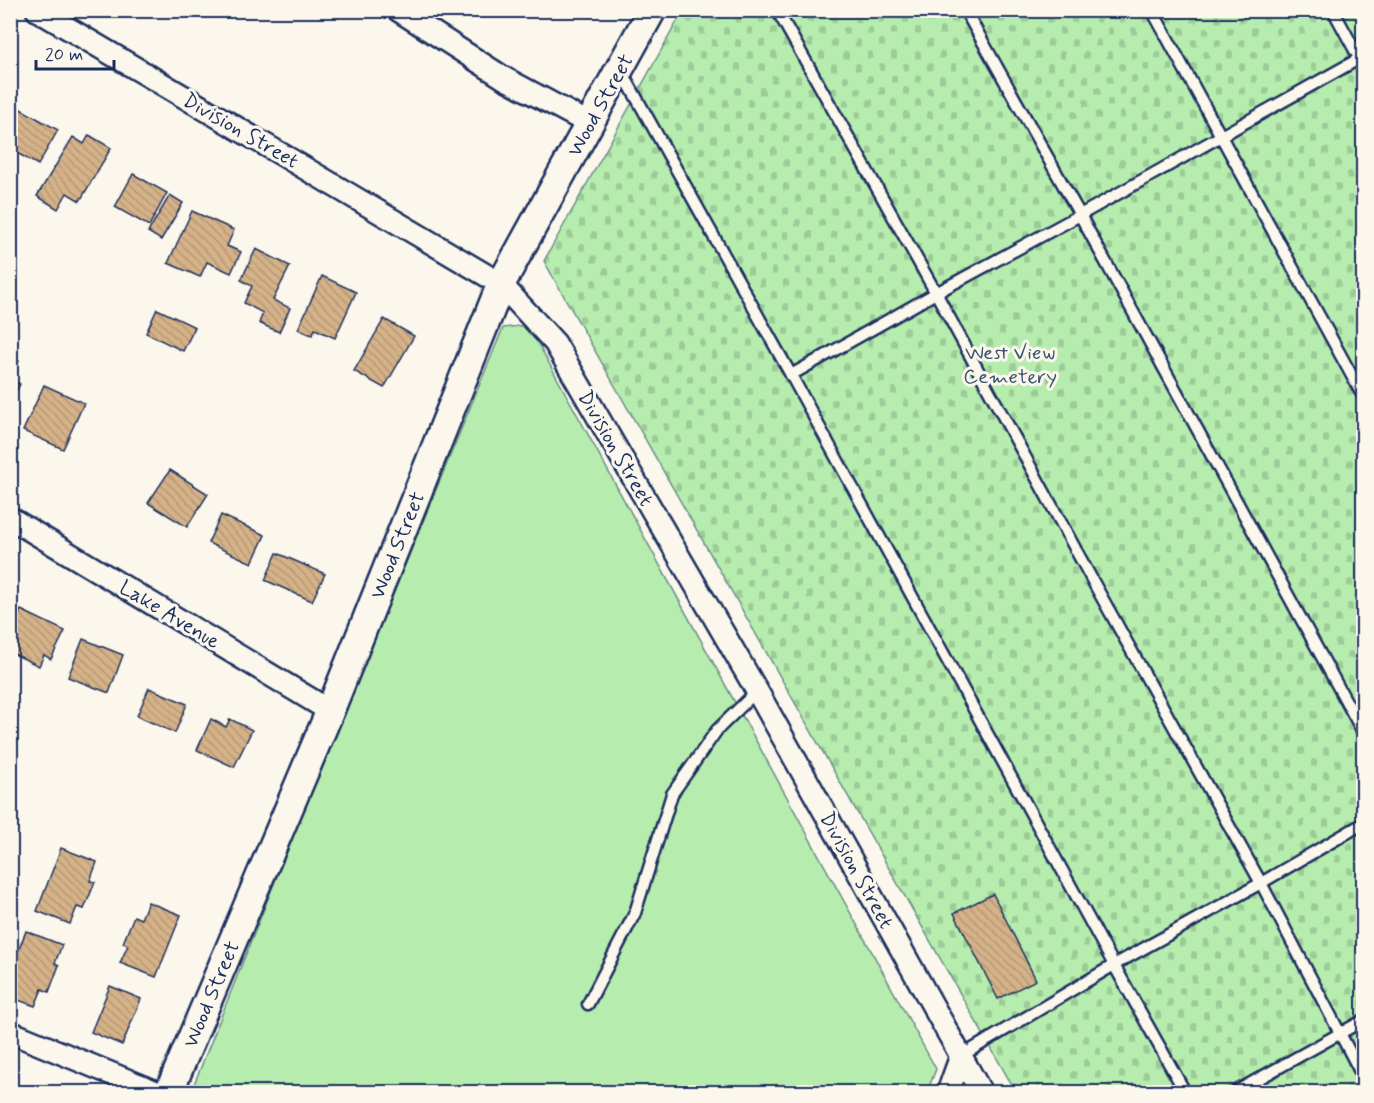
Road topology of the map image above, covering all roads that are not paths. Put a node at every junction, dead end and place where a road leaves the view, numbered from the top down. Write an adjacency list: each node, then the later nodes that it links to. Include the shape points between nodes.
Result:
1 (37, 10): 13 (street, Division Street)
2 (398, 10): 10 (street, via 504,78)
3 (652, 10): 9 (street, Wood Street)
4 (777, 10): 14 (lane)
5 (965, 10): 12 (lane)
6 (1152, 10): 11 (lane)
7 (1333, 10): 8 (lane)
8 (1362, 61): 11 (lane)
9 (620, 68): 10 (street, Wood Street); 15 (lane)
10 (590, 124): 13 (street, Wood Street)
11 (1221, 135): 12 (lane); 16 (lane)
12 (1080, 215): 14 (lane); 20 (lane)
13 (501, 284): 18 (street, Division Street, via 555,343); 19 (street, Wood Street)
14 (936, 293): 15 (lane); 22 (lane)
15 (791, 375): 23 (lane)
16 (1364, 398)
17 (10, 518): 19 (street, Lake Avenue)
18 (757, 691): 24 (lane, via 717,730 672,794 635,913); 28 (street, Division Street)
19 (330, 711): 31 (street, Wood Street)
20 (1364, 734)
21 (1364, 824): 22 (lane)
22 (1261, 883): 23 (lane); 27 (lane)
23 (1114, 965): 28 (lane); 34 (lane)
24 (588, 1004)
25 (1364, 1020): 27 (lane)
26 (10, 1032): 30 (street)
27 (1340, 1033): 29 (lane); 35 (lane)
28 (961, 1056): 32 (street); 33 (street, Division Street)
29 (1364, 1079)
30 (156, 1092)
31 (168, 1092)
32 (948, 1092)
33 (981, 1092)
34 (1185, 1092)
35 (1235, 1092)

